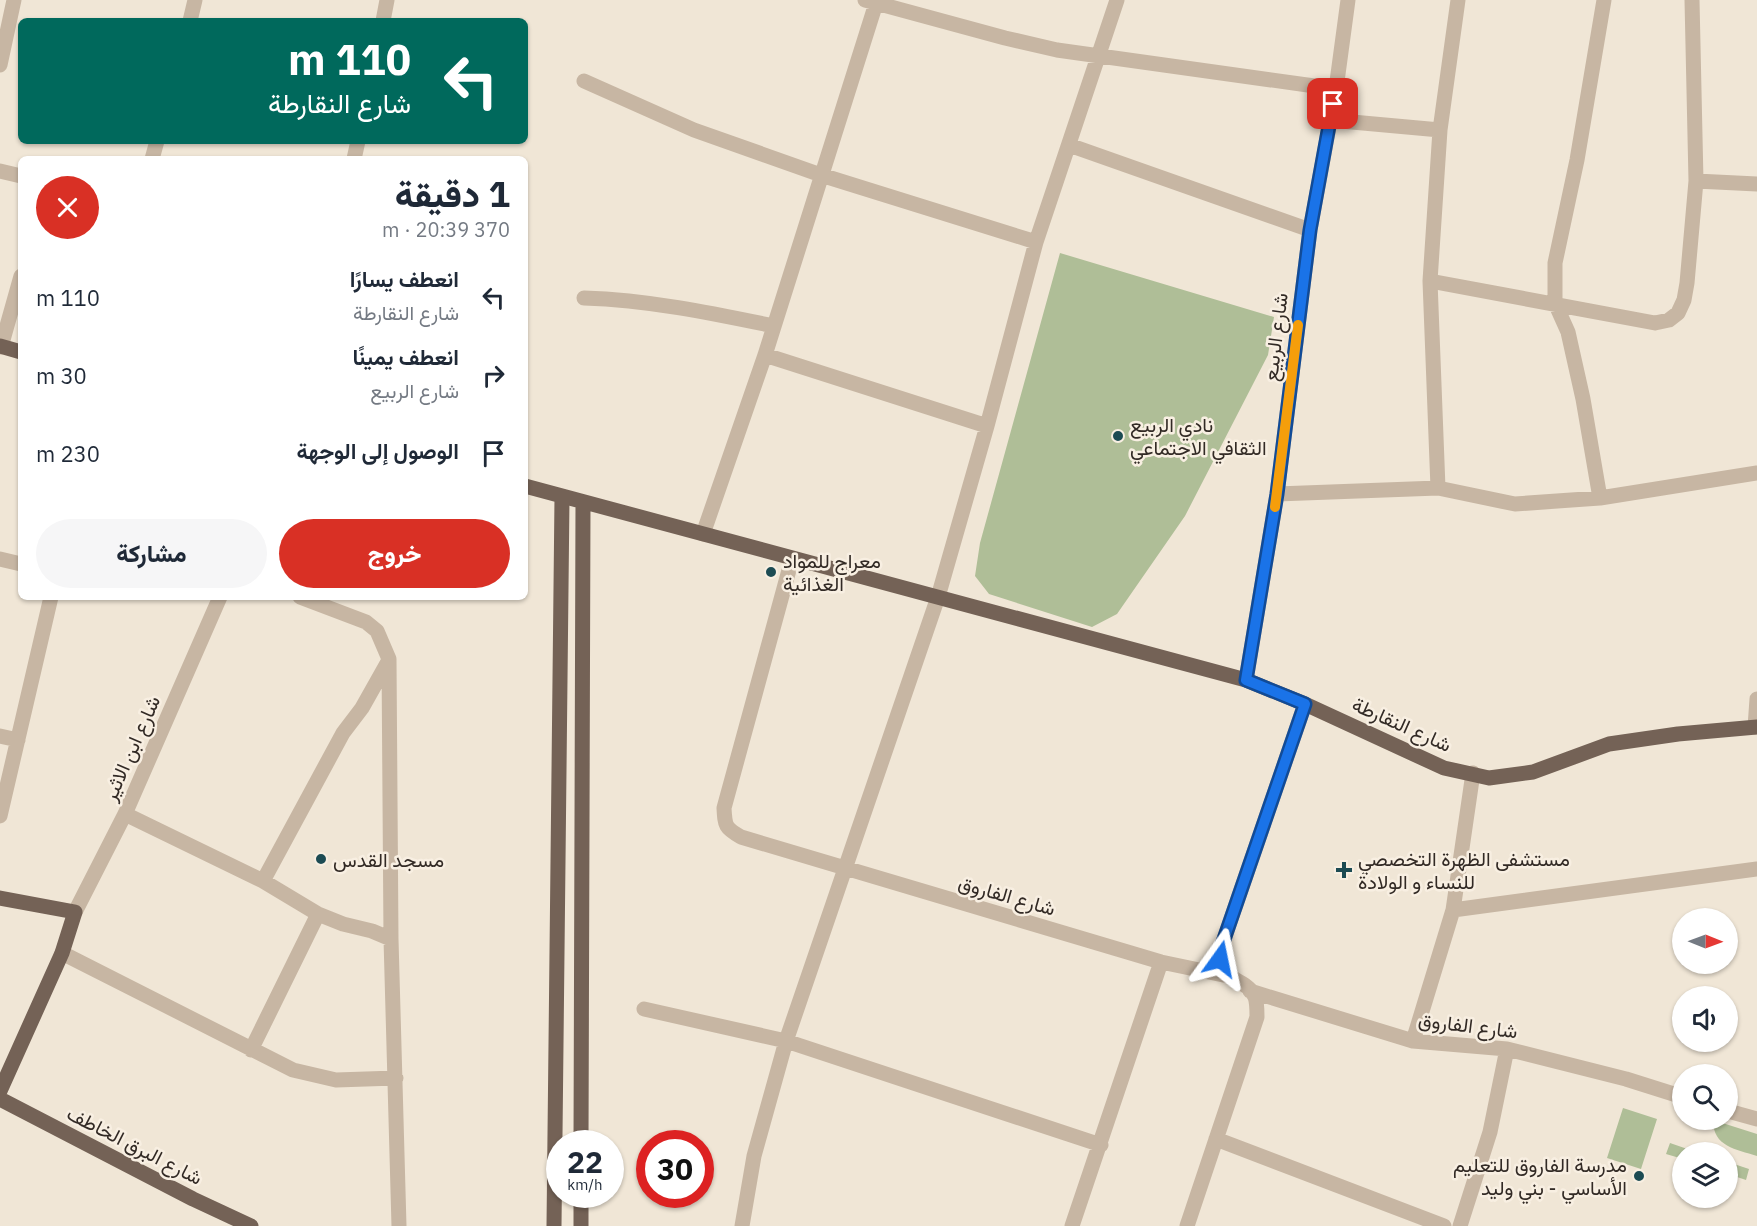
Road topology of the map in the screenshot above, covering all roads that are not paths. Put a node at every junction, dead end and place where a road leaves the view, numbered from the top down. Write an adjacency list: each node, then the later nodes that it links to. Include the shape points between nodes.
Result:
1 (14, 0): 13 (street)
2 (195, 0): 10 (street)
3 (387, 0): 11 (street)
4 (1117, 0): 12 (street)
5 (1348, 0): 15 (street, شارع الربيع)
6 (1458, 0): 17 (street)
7 (1604, 0): 29 (street, via 1555,263)
8 (1692, 0): 22 (street)
9 (872, 1): 12 (street, via 1005,38); 21 (street)
10 (191, 18)
11 (384, 18)
12 (1098, 55): 15 (street); 18 (street)
13 (0, 65)
14 (584, 81): 21 (street, via 694,130)
15 (1336, 89): 16 (street, شارع الربيع)
16 (1330, 120): 17 (street); 24 (street, شارع الربيع)
17 (1440, 130): 26 (street)
18 (1069, 145): 24 (street); 25 (street)
19 (0, 171): 20 (street)
20 (18, 175)
21 (821, 175): 25 (street); 30 (street)
22 (1696, 182): 23 (street); 29 (street, via 1687,283 1678,313 1655,323)
23 (1757, 184)
24 (1310, 230): 38 (street, شارع الربيع)
25 (1036, 242): 34 (street)
26 (1430, 281): 29 (street); 37 (street)
27 (18, 286): 31 (street)
28 (584, 298): 30 (street, via 673,305)
29 (1555, 303): 40 (street, via 1568,332)
30 (774, 326): 33 (street)
31 (1, 346): 32 (main road)
32 (18, 351)
33 (765, 355): 34 (street); 42 (street)
34 (987, 426): 46 (street)
35 (1757, 473): 40 (street)
36 (528, 487): 39 (main road, شارع النقارطة)
37 (1438, 488): 38 (street); 40 (street, via 1515,504)
38 (1277, 494): 51 (street, شارع الربيع)
39 (562, 497): 41 (main road, شارع النقارطة); 89 (main road)
40 (1600, 498)
41 (583, 502): 42 (main road, شارع النقارطة); 83 (main road)
42 (703, 534): 44 (main road, شارع النقارطة)
43 (0, 558): 45 (street)
44 (792, 559): 46 (main road, شارع النقارطة); 61 (street, شارع الفاروق, via 724,808 725,823 728,830 741,837)
45 (18, 563)
46 (938, 597): 51 (main road, شارع النقارطة); 61 (street)
47 (50, 600): 56 (street)
48 (219, 600): 58 (street, شارع ابن الاثير)
49 (308, 600): 50 (street, via 366,622 377,631)
50 (389, 659): 62 (street, via 343,733); 67 (street)
51 (1246, 680): 53 (main road, شارع النقارطة)
52 (1757, 699): 54 (street)
53 (1305, 704): 57 (main road, شارع النقارطة, via 1444,768); 70 (street, via 1221,948 1220,959)
54 (1756, 727): 57 (main road, شارع النقارطة, via 1609,744 1533,772 1490,778)
55 (0, 736): 56 (street)
56 (18, 740): 59 (street)
57 (1473, 773): 64 (street)
58 (125, 814): 62 (street); 65 (street, شارع ابن الاثير)
59 (0, 816)
60 (1757, 869): 64 (street)
61 (845, 870): 69 (street, شارع الفاروق); 73 (street)
62 (263, 881): 66 (street)
63 (0, 898): 65 (main road)
64 (1453, 910): 74 (street)
65 (75, 912): 68 (main road)
66 (318, 914): 67 (street); 76 (street)
67 (391, 939): 77 (street)
68 (62, 953): 76 (street); 78 (main road)
69 (1161, 962): 70 (street, شارع الفاروق); 85 (street)
70 (1228, 976): 71 (street, شارع الفاروق)
71 (1250, 991): 74 (street, شارع الفاروق); 84 (street, via 1255,997 1257,1017)
72 (644, 1009): 73 (street)
73 (786, 1041): 85 (street); 91 (street, via 754,1156)
74 (1413, 1041): 75 (street, شارع الفاروق)
75 (1507, 1049): 79 (street, شارع الفاروق); 95 (street, via 1490,1132)
76 (251, 1050): 77 (street, via 293,1070 336,1080)
77 (396, 1077): 88 (street)
78 (0, 1091)
79 (1672, 1094)
80 (0, 1099): 87 (main road, شارع البرق الخاطف)
81 (1738, 1114): 82 (street)
82 (1757, 1119)
83 (581, 1130)
84 (1216, 1139): 93 (street); 94 (street)
85 (1101, 1145): 92 (street)
86 (581, 1208): 90 (main road)
87 (251, 1226)
88 (399, 1226)
89 (554, 1226)
90 (581, 1226)
91 (742, 1226)
92 (1072, 1226)
93 (1187, 1226)
94 (1444, 1226)
95 (1460, 1226)

